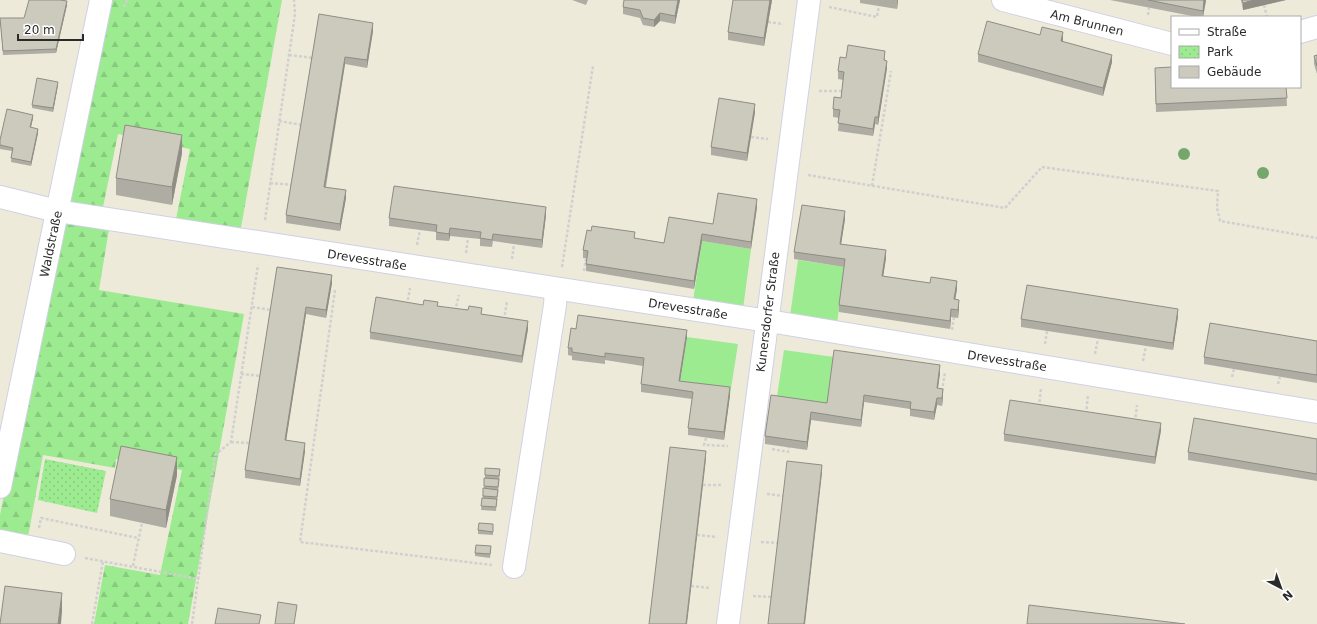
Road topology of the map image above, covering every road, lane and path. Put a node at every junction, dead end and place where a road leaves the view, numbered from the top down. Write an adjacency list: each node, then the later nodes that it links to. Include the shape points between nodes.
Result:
1 (101, 0): 28 (street, Waldstraße)
2 (294, 0): 13 (path, via 295,14)
3 (1003, 0): 12 (street, Am Brunnen)
4 (818, 3): 6 (path, via 877,17); 40 (street, Kunersdorfer Straße)
5 (1264, 5): 7 (path)
6 (879, 6)
7 (1267, 16)
8 (768, 22): 9 (path)
9 (788, 24)
10 (1317, 27): 11 (street)
11 (1301, 32)
12 (1171, 44)
13 (289, 55): 14 (path); 19 (path)
14 (313, 58)
15 (593, 66): 32 (path)
16 (891, 71): 26 (path)
17 (814, 91): 18 (path)
18 (843, 91)
19 (280, 121): 20 (path); 24 (path)
20 (302, 124)
21 (751, 137): 22 (path)
22 (770, 139)
23 (802, 174): 26 (path)
24 (270, 183): 25 (path); 30 (path)
25 (292, 185)
26 (872, 186): 29 (path, via 1005,208 1042,167 1218,191 1217,208 1220,222)
27 (0, 197): 28 (street, Drevesstraße)
28 (58, 211): 30 (street, Drevesstraße); 61 (street, Waldstraße)
29 (1317, 238)
30 (262, 243): 32 (street, Drevesstraße); 36 (path)
31 (411, 281): 38 (path)
32 (559, 281): 40 (street, Drevesstraße); 75 (street)
33 (460, 289): 39 (path)
34 (335, 290): 75 (path, via 300,542)
35 (508, 297): 41 (path)
36 (252, 307): 37 (path); 43 (path)
37 (271, 310)
38 (406, 310)
39 (455, 316)
40 (767, 321): 50 (street, Drevesstraße); 83 (street, Kunersdorfer Straße)
41 (503, 325)
42 (946, 368): 47 (path)
43 (241, 374): 44 (path); 54 (path)
44 (261, 376)
45 (1042, 383): 49 (path)
46 (1089, 391): 51 (path)
47 (941, 396)
48 (1137, 399): 52 (path)
49 (1039, 411)
50 (1317, 412)
51 (1085, 418)
52 (1135, 426)
53 (706, 438): 56 (path, via 704,445)
54 (231, 440): 55 (path); 76 (path, via 216,455)
55 (250, 444)
56 (728, 446)
57 (790, 447): 58 (path, via 788,452)
58 (770, 449)
59 (703, 485): 60 (path)
60 (723, 485)
61 (0, 487)
62 (765, 494): 63 (path)
63 (784, 496)
64 (142, 523): 67 (path)
65 (697, 535): 66 (path)
66 (717, 537)
67 (138, 538): 71 (path, via 41,518); 74 (path)
68 (0, 541): 71 (street)
69 (759, 542): 70 (path)
70 (778, 544)
71 (36, 549): 72 (street)
72 (64, 554): 73 (path)
73 (103, 561): 74 (path); 81 (path)
74 (133, 566): 76 (path)
75 (514, 567)
76 (199, 578): 82 (path)
77 (691, 586): 78 (path)
78 (712, 588)
79 (752, 596): 80 (path)
80 (772, 597)
81 (92, 624)
82 (192, 624)
83 (728, 624)

